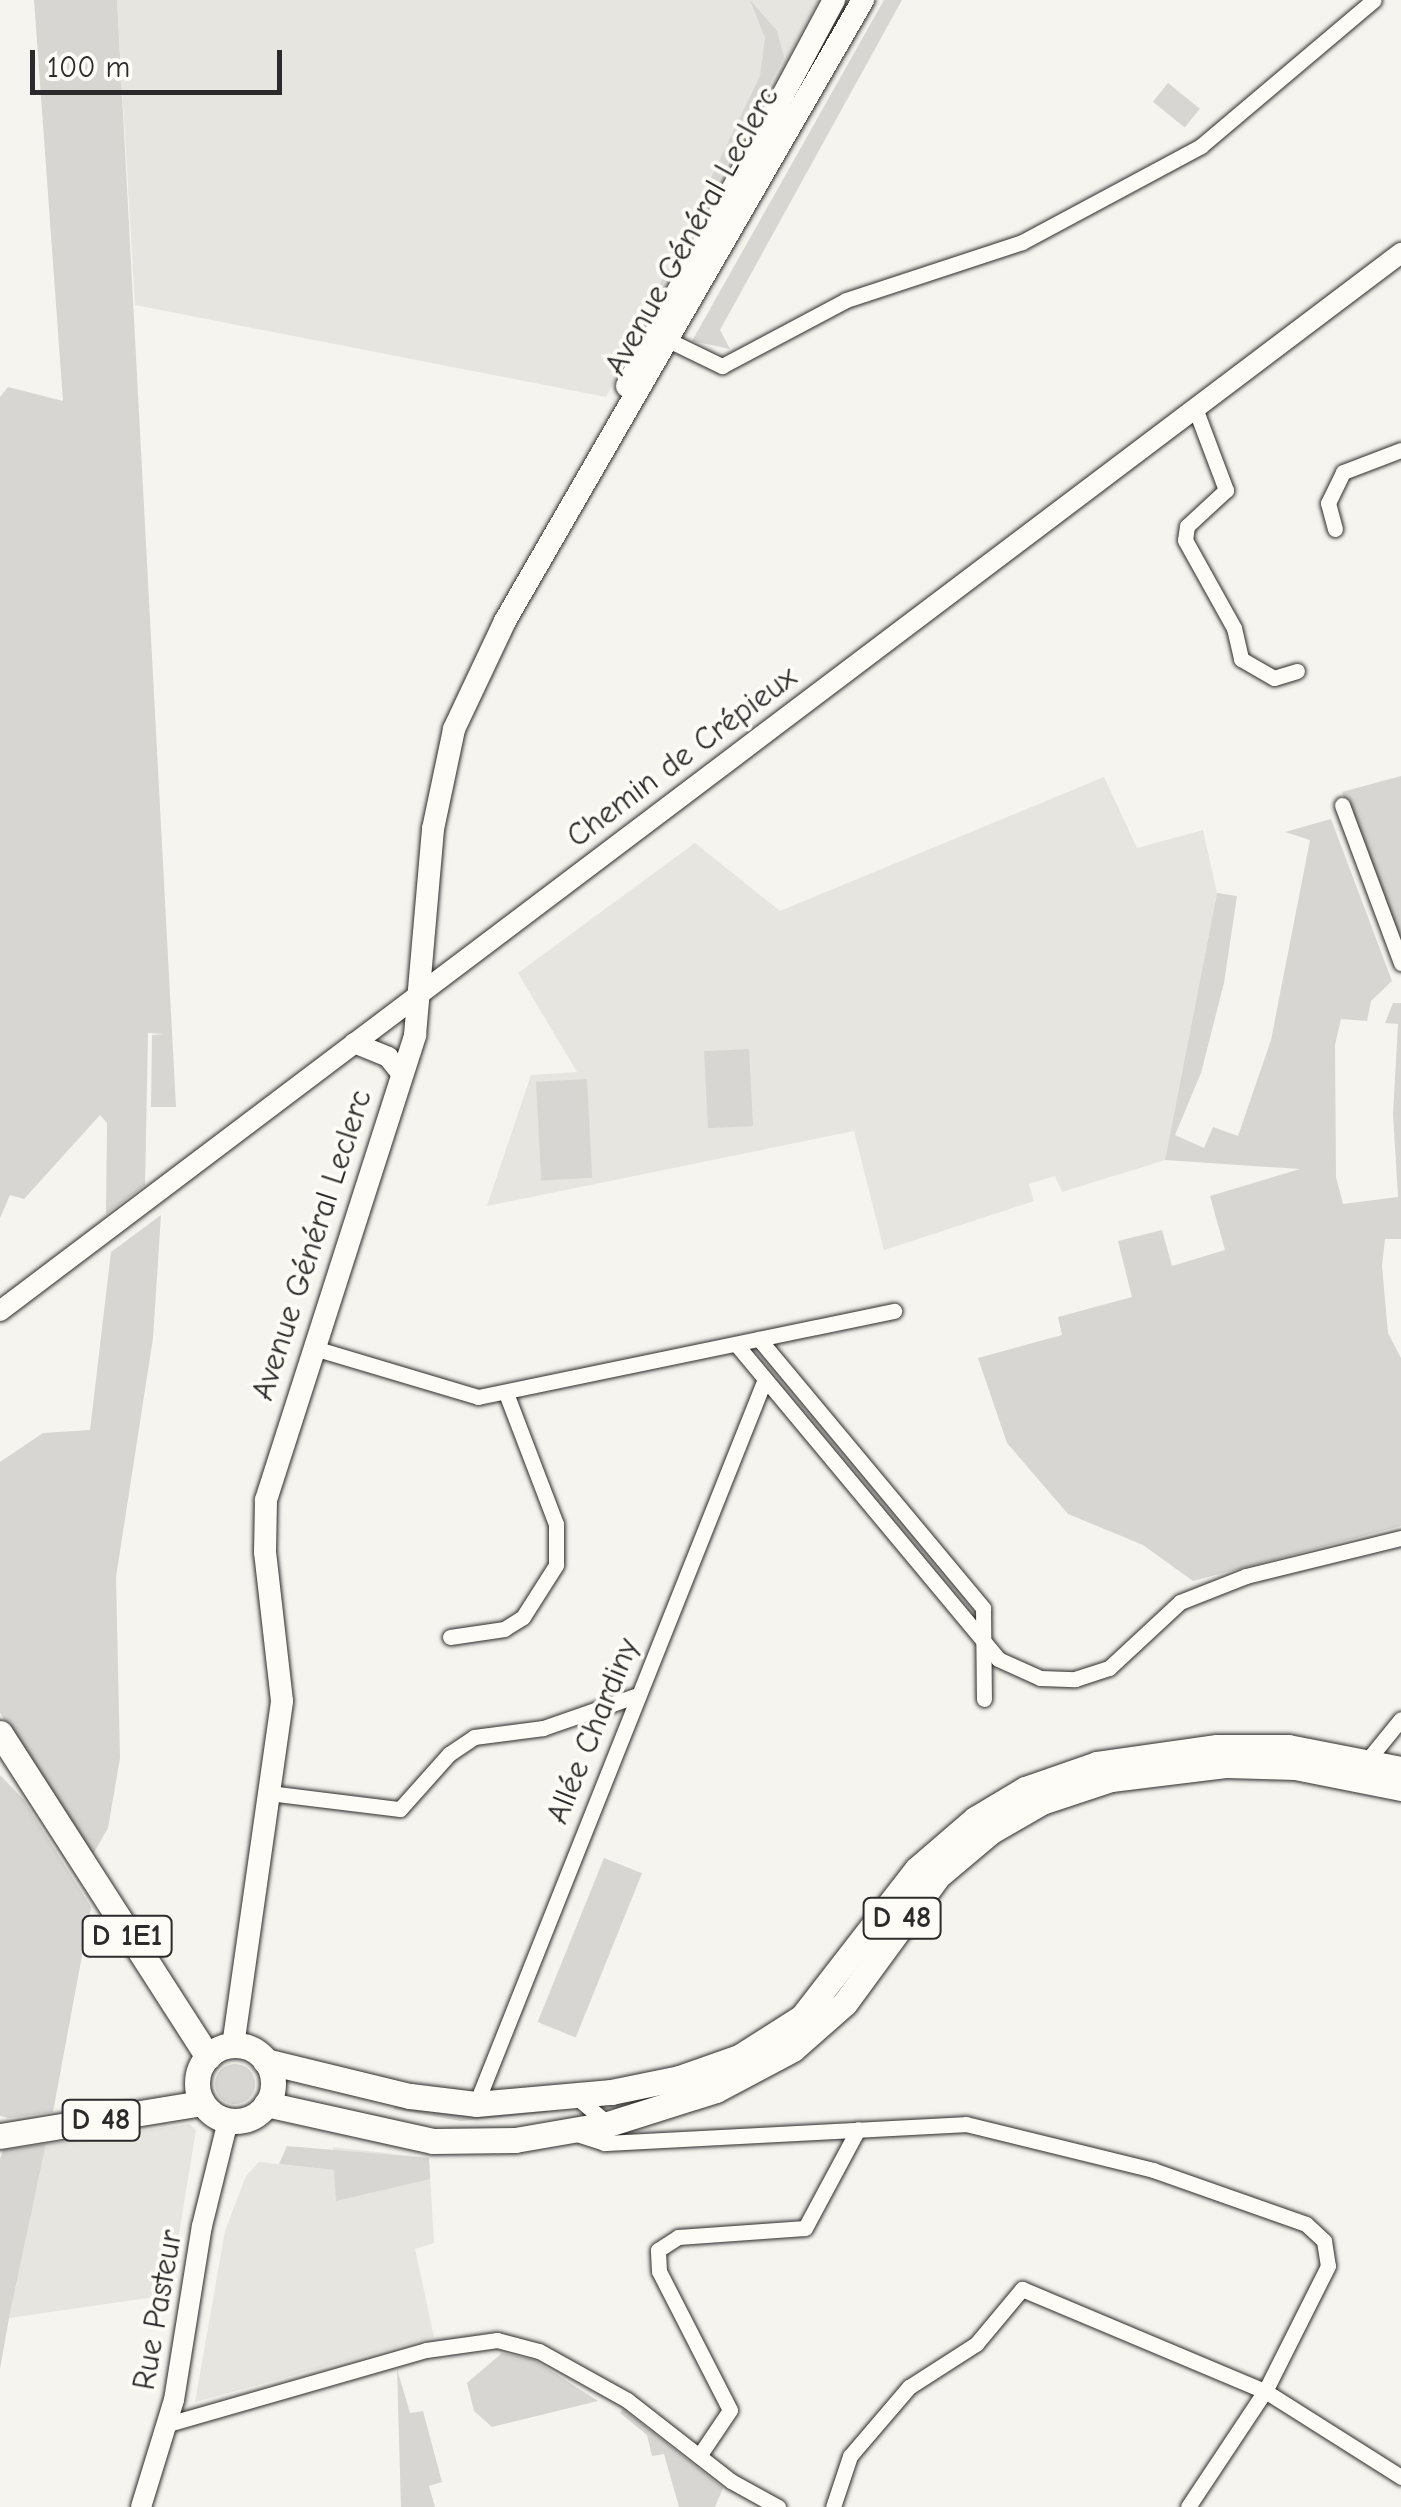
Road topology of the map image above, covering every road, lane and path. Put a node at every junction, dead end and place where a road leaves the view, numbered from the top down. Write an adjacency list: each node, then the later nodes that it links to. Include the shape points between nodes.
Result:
1 (834, 0): 5 (main road, Avenue Général Leclerc)
2 (863, 0): 5 (main road, Avenue Général Leclerc)
3 (1374, 0): 5 (street, via 1202,146 1022,242 846,300 722,366)
4 (1401, 253): 6 (street, Chemin de Crépieux)
5 (662, 337): 12 (main road, Avenue Général Leclerc, via 486,655 454,729 434,829)
6 (1196, 408): 9 (street, via 1226,490 1188,526 1185,540 1234,628 1241,660 1274,678); 12 (street, Chemin de Crépieux)
7 (1401, 450): 8 (street, via 1344,472 1328,503)
8 (1335, 529)
9 (1297, 672)
10 (1342, 805): 11 (street)
11 (1401, 963)
12 (418, 995): 13 (street, Chemin de Crépieux); 14 (main road, Avenue Général Leclerc)
13 (354, 1043): 14 (street, via 380,1052); 16 (street, Chemin de Crépieux)
14 (402, 1074): 19 (main road, Avenue Général Leclerc)
15 (894, 1310): 17 (street)
16 (0, 1311)
17 (760, 1339): 18 (street); 24 (street, via 983,1608)
18 (736, 1344): 20 (street); 21 (street)
19 (314, 1348): 21 (street, via 470,1396); 33 (main road, Avenue Général Leclerc, via 263,1524 282,1678)
20 (765, 1379): 24 (street); 25 (street, Allée Chardiny)
21 (506, 1393): 23 (street, via 556,1524 556,1565 523,1617 492,1632)
22 (1401, 1538): 24 (street, via 1246,1576 1192,1597 1127,1656 1092,1675 1029,1675)
23 (450, 1638)
24 (982, 1642): 26 (street)
25 (638, 1695): 33 (street, via 543,1728 474,1737 400,1809); 41 (street, Allée Chardiny)
26 (984, 1699)
27 (1401, 1719): 30 (street)
28 (0, 1733): 34 (main road, D 1E1)
29 (0, 1760): 34 (main road)
30 (1366, 1762): 31 (main road, D 48); 38 (main road, D 48, via 1288,1748 1181,1750 1097,1764 1025,1789 930,1856 829,1989 783,2030 709,2068)
31 (1401, 1770)
32 (1401, 1788): 44 (main road, D 48, via 1296,1767 1227,1765 1127,1776 1042,1802 990,1832 938,1876 845,2003 793,2049)
33 (269, 1793): 35 (main road, Avenue Général Leclerc)
34 (46, 1815): 36 (main road, D 1E1)
35 (233, 2046): 36 (main road); 37 (main road)
36 (208, 2057): 39 (main road, via 197,2079)
37 (265, 2061): 40 (main road, via 273,2085); 41 (main road, D 48, via 410,2096)
38 (575, 2096): 41 (main road, D 48); 44 (street)
39 (202, 2104): 42 (main road); 45 (main road, D 48)
40 (266, 2104): 42 (main road, via 249,2118); 44 (main road, D 48, via 434,2141)
41 (476, 2104)
42 (228, 2121): 47 (street, Rue Pasteur, via 207,2201)
43 (858, 2129): 44 (street); 46 (street, via 977,2126 1153,2170 1306,2224 1324,2241 1328,2266); 48 (street, via 806,2228 678,2237 658,2250 659,2271 730,2410)
44 (616, 2132)
45 (0, 2136)
46 (1264, 2391): 49 (street); 52 (street, via 1017,2290 976,2344 916,2380 850,2456); 53 (street)
47 (168, 2424): 48 (street, via 426,2350 497,2340 539,2351 627,2400); 50 (street, Rue Pasteur)
48 (699, 2456): 51 (street)
49 (1401, 2477)
50 (141, 2507)
51 (778, 2507)
52 (833, 2507)
53 (1188, 2507)

